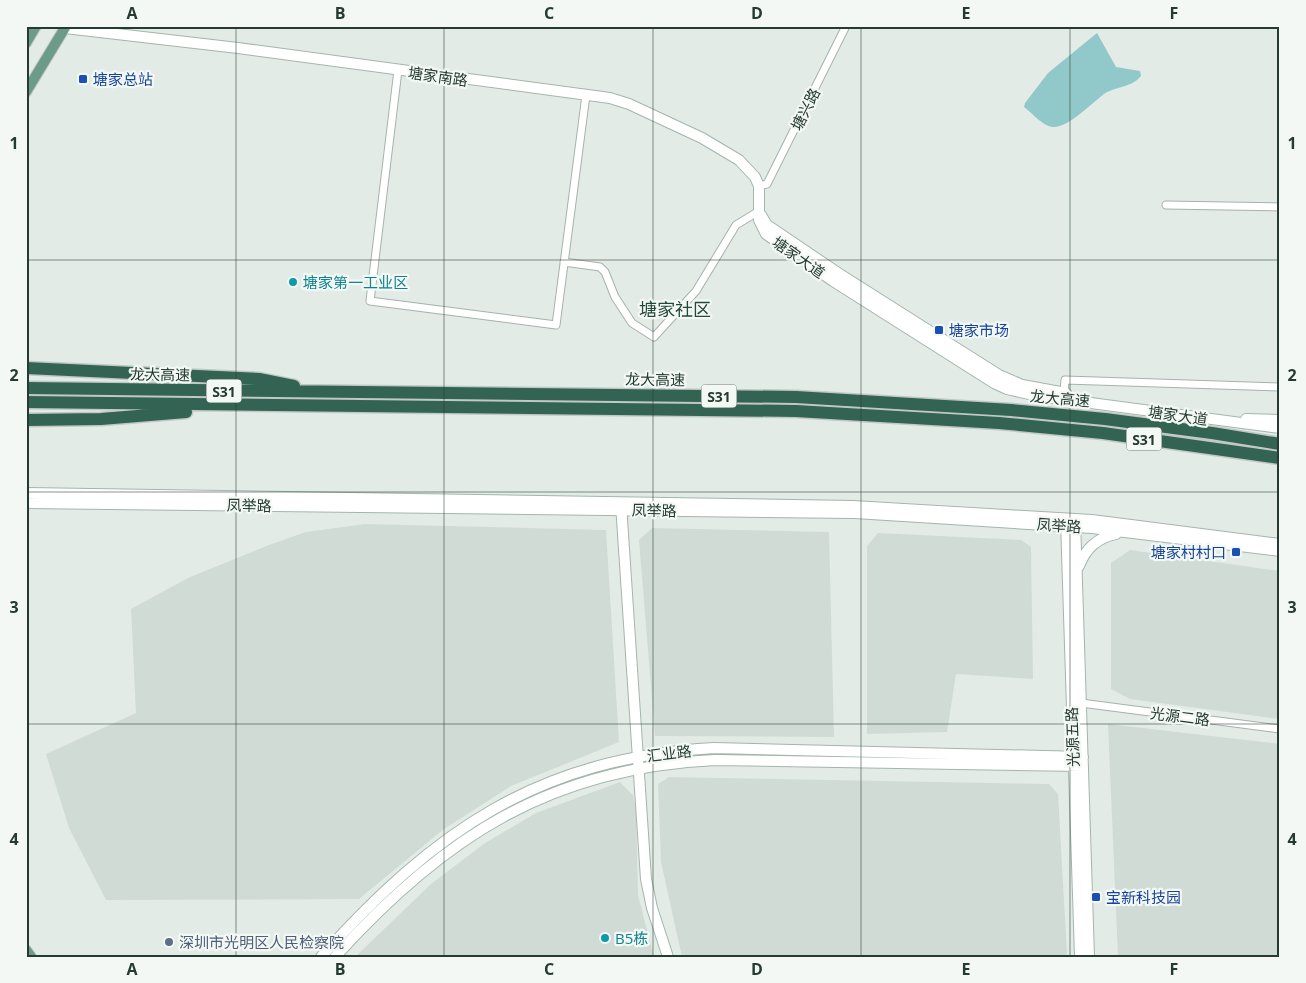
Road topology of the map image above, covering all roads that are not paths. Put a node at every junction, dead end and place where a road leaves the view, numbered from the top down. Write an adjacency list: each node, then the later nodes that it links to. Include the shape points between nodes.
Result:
1 (36, 26): 4 (main road)
2 (846, 26): 8 (street, 塘兴路, via 767,184)
3 (66, 27): 5 (street, 塘家南路); 6 (main road)
4 (26, 43)
5 (398, 70): 7 (street, 塘家南路); 12 (street, via 370,301 556,325)
6 (26, 92)
7 (586, 95): 8 (street, 塘家南路, via 629,104 702,138 739,160); 12 (street)
8 (759, 186): 11 (street)
9 (1166, 205): 10 (street)
10 (1280, 208)
11 (759, 212): 12 (street, via 736,225 696,291 654,337 632,323 600,267); 17 (street, 塘家大道, via 768,225 838,274 985,367 1022,385); 22 (street, 塘家大道, via 760,225 766,234 833,281 1008,389 1038,396)
12 (564, 262)
13 (26, 368): 16 (highway, via 259,379)
14 (1280, 387): 17 (street, via 1065,380)
15 (26, 388): 16 (highway, 龙大高速 / S31)
16 (323, 392): 23 (highway, 龙大高速 / S31, via 796,397 1105,419)
17 (1064, 392): 21 (street, 塘家大道, via 1236,418)
18 (26, 402): 19 (highway, 龙大高速 / S31)
19 (287, 406): 20 (highway, via 101,419); 24 (highway, 龙大高速 / S31, via 796,411 1103,433)
20 (26, 420)
21 (1280, 420)
22 (1280, 428)
23 (1280, 444)
24 (1280, 458)
25 (26, 493): 27 (street, 凤举路)
26 (26, 503): 27 (street, 凤举路)
27 (621, 505): 28 (street, 凤举路, via 853,506); 35 (street)
28 (1071, 522): 29 (street, 凤举路); 30 (street, 凤举路); 32 (street, 光源五路); 36 (street, 光源五路)
29 (1130, 533): 31 (street, 凤举路); 32 (street, via 1104,536 1092,544 1084,554)
30 (1280, 544)
31 (1280, 551)
32 (1077, 576): 33 (street, 光源五路)
33 (1081, 703): 34 (street, 光源二路); 36 (street, 光源五路)
34 (1280, 729)
35 (639, 762): 36 (street, 汇业路, via 714,748); 39 (street, 汇业路, via 604,764 555,780 475,819 398,876); 40 (street, 汇业路, via 559,791 508,813 481,829 406,884); 41 (street, via 646,879)
36 (1078, 762): 42 (street, 光源五路); 43 (street, 光源五路)
37 (26, 950): 38 (main road)
38 (31, 957)
39 (321, 957)
40 (335, 957)
41 (668, 957)
42 (1080, 957)
43 (1089, 957)

